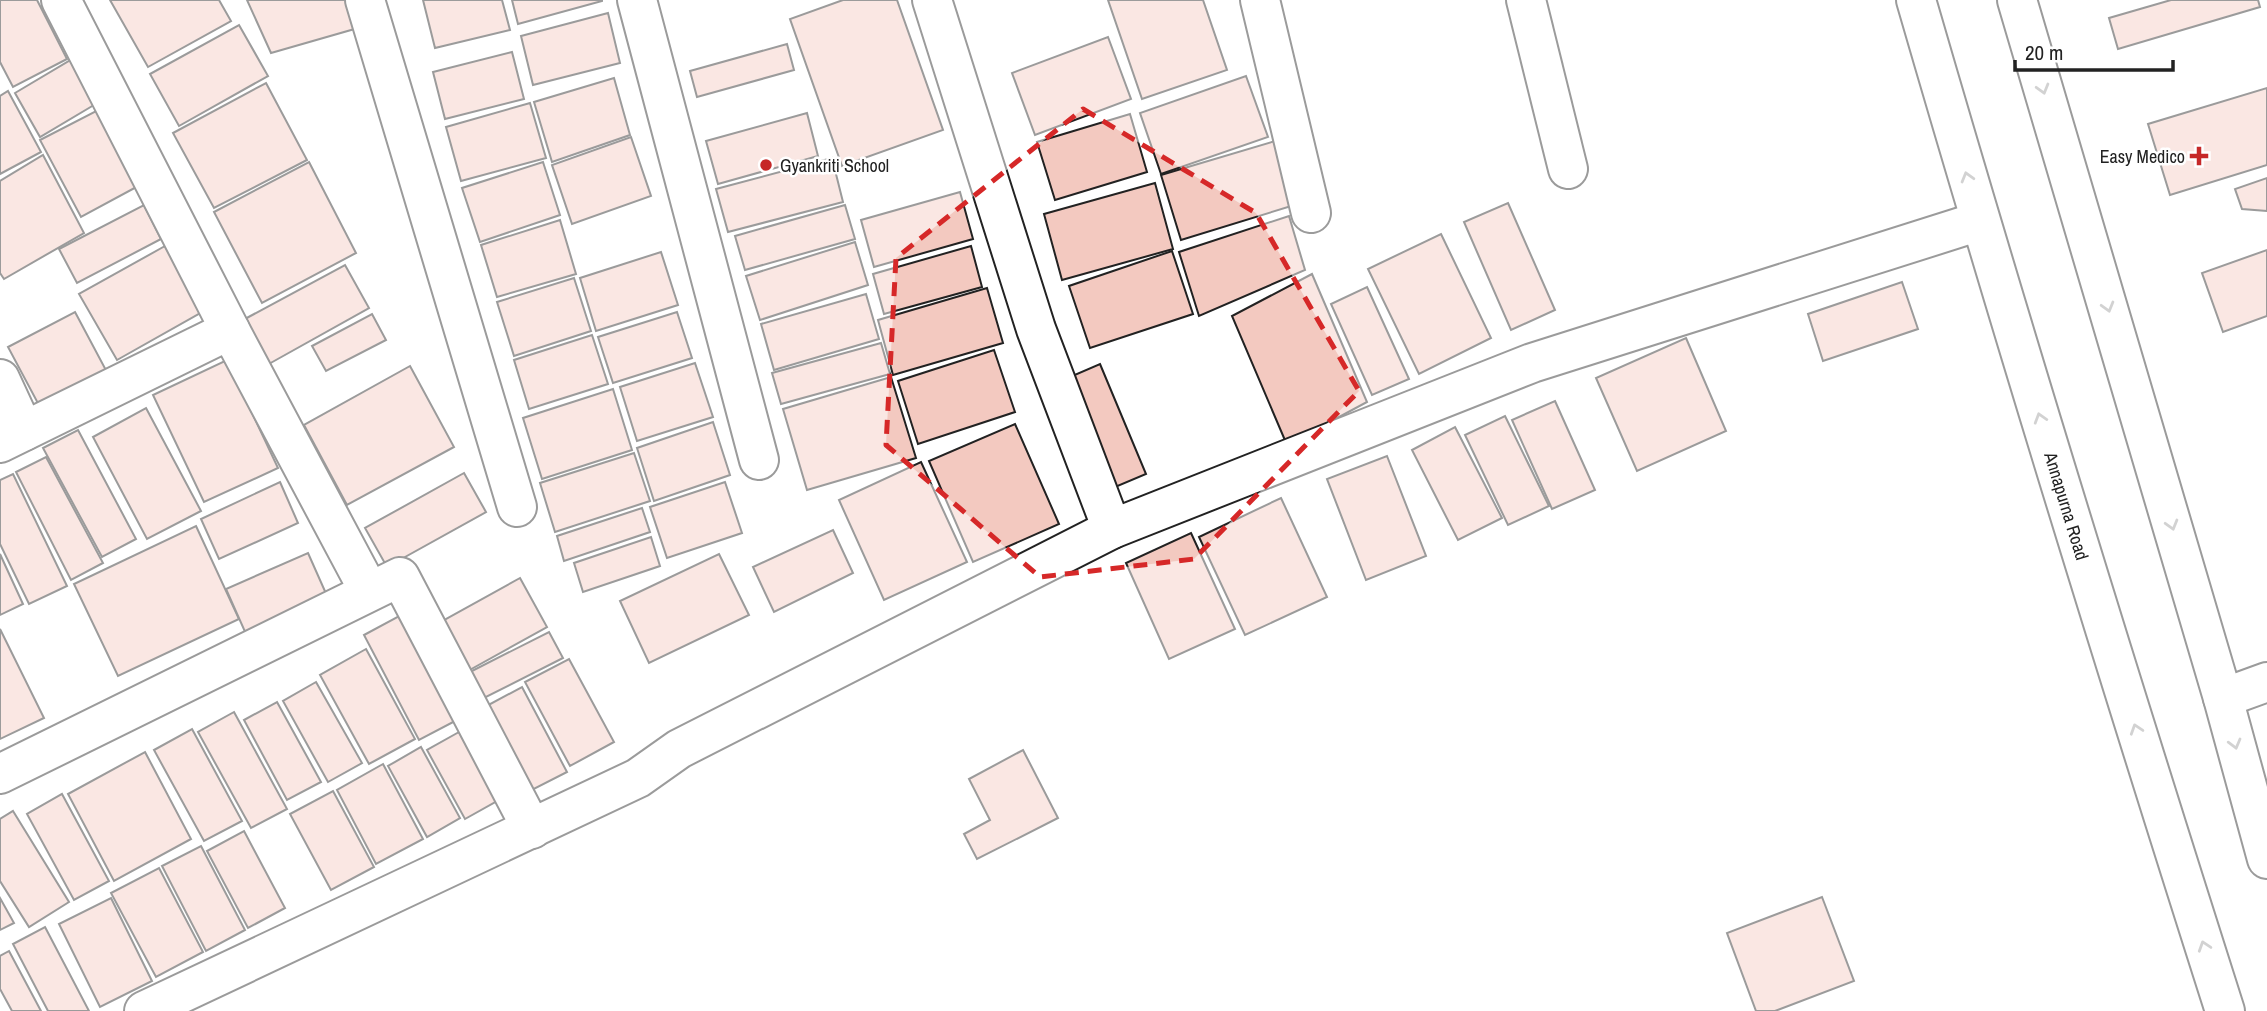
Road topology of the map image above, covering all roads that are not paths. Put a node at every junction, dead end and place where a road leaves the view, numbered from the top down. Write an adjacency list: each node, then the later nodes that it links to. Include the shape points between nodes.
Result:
1 (61, 0): 12 (street)
2 (365, 0): 16 (street)
3 (637, 0): 15 (street)
4 (932, 0): 17 (street, via 1036,330)
5 (1260, 0): 10 (street)
6 (1526, 0): 9 (street)
7 (1916, 0): 11 (street, Annapurna Road, one-way to 7)
8 (2017, 0): 20 (street, one-way to 20)
9 (1569, 169)
10 (1311, 213)
11 (1980, 221): 17 (street, via 1532,363); 25 (street, Annapurna Road, one-way to 11)
12 (230, 330): 14 (street); 18 (street)
13 (0, 379): 14 (street)
14 (12, 437)
15 (758, 460)
16 (517, 507)
17 (1112, 529): 22 (street, via 679,749 638,778)
18 (369, 591): 21 (street); 22 (street, via 400,576)
19 (2267, 682): 20 (street)
20 (2222, 698): 23 (street, one-way to 23)
21 (0, 774)
22 (531, 830): 24 (street)
23 (2267, 859)
24 (144, 1011)
25 (2225, 1011)

